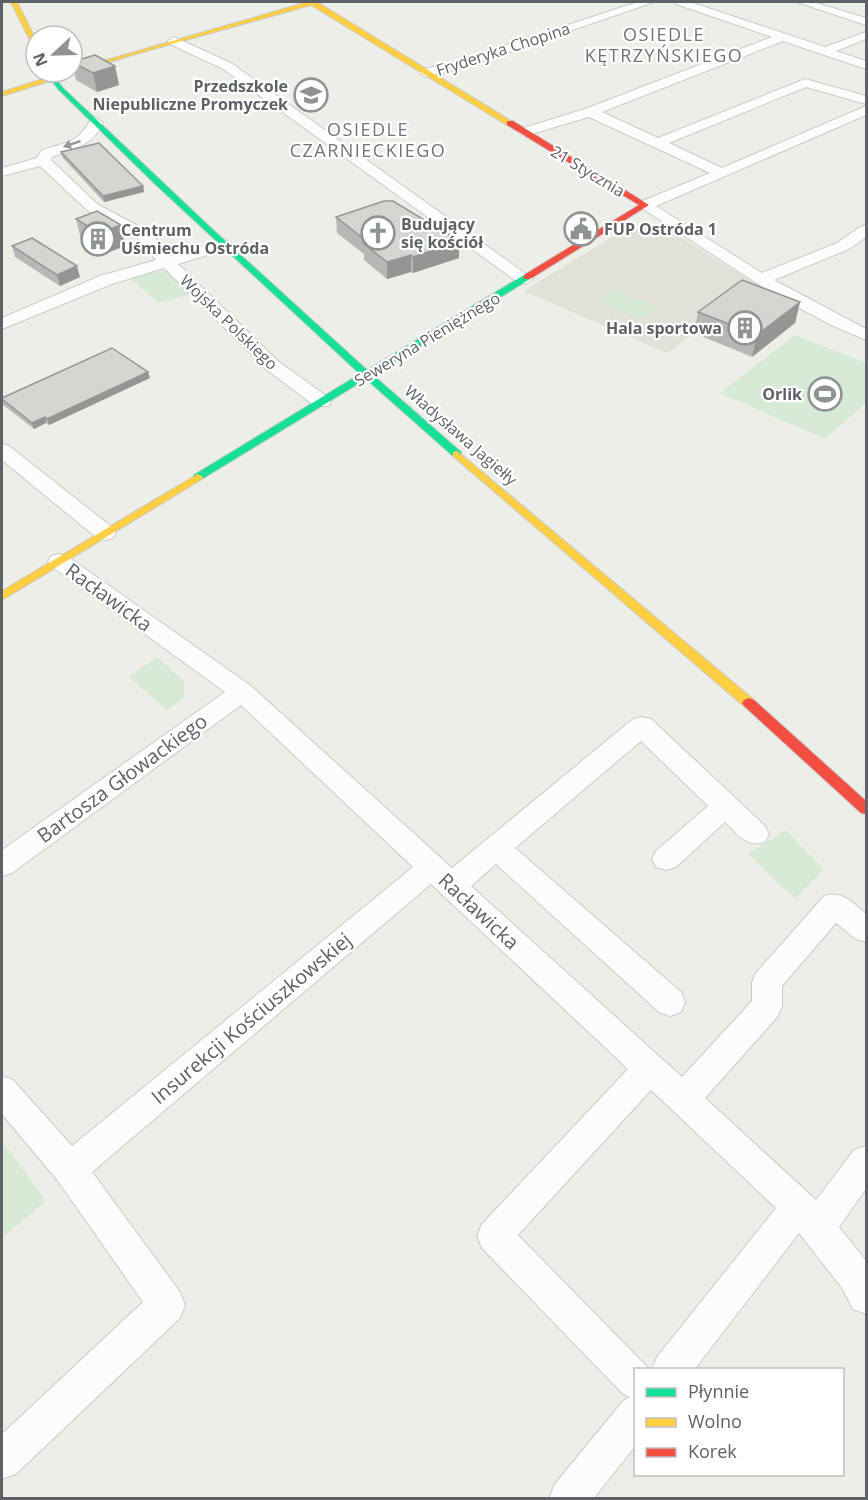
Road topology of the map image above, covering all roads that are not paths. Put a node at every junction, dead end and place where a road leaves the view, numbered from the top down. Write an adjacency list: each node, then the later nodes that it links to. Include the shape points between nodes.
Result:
1 (14, 2): 9 (street)
2 (312, 2): 12 (street); 16 (street, 21 Stycznia)
3 (648, 2): 16 (street, Fryderyka Chopina)
4 (680, 2): 7 (street)
5 (715, 2): 7 (street)
6 (803, 2): 8 (street)
7 (698, 8): 11 (street)
8 (867, 22)
9 (25, 24)
10 (867, 35): 13 (street)
11 (783, 37): 13 (street); 22 (street)
12 (174, 41): 15 (street); 33 (street, via 227,66)
13 (825, 51): 14 (street)
14 (867, 65)
15 (84, 66)
16 (426, 73): 24 (street, 21 Stycznia)
17 (27, 84): 19 (street)
18 (59, 84): 23 (street, Władysława Jagiełły)
19 (2, 94)
20 (867, 100): 25 (street, via 805,83)
21 (867, 110): 28 (street, Seweryna Pieniężnego)
22 (590, 112): 24 (street); 25 (street)
23 (96, 122): 26 (street, one-way to 26, via 88,139 46,154); 31 (street, Władysława Jagiełły)
24 (525, 132): 29 (street, 21 Stycznia)
25 (657, 143): 28 (street)
26 (43, 160): 27 (street); 32 (street, via 92,207 144,236)
27 (2, 172)
28 (722, 173): 29 (street, Seweryna Pieniężnego)
29 (645, 205): 33 (street, Seweryna Pieniężnego); 34 (street, 21 Stycznia)
30 (867, 230): 34 (street, via 843,246)
31 (224, 245): 32 (street, Wojska Polskiego); 37 (street, Władysława Jagiełły)
32 (166, 261): 35 (street, Wojska Polskiego, via 106,279); 38 (street, Wojska Polskiego, via 273,366)
33 (525, 279): 37 (street, Seweryna Pieniężnego)
34 (761, 279): 36 (street, 21 Stycznia)
35 (2, 324)
36 (867, 335)
37 (366, 376): 38 (street, Seweryna Pieniężnego); 45 (street, Władysława Jagiełły)
38 (322, 402): 40 (street, Seweryna Pieniężnego)
39 (2, 450): 40 (street)
40 (105, 533): 41 (street, Seweryna Pieniężnego)
41 (59, 561): 42 (street, Seweryna Pieniężnego); 43 (street, Racławicka)
42 (2, 596)
43 (242, 692): 49 (street, Bartosza Głowackiego); 50 (street, Racławicka)
44 (726, 806): 46 (street); 47 (street, Insurekcji Kościuszkowskiej, via 642,726); 48 (street)
45 (867, 809)
46 (755, 834)
47 (497, 848): 50 (street, Insurekcji Kościuszkowskiej); 52 (street)
48 (666, 859)
49 (2, 865)
50 (442, 876): 53 (street, Racławicka); 57 (street, Insurekcji Kościuszkowskiej)
51 (867, 930): 55 (street, via 834,905 767,982 767,1006)
52 (670, 1002)
53 (650, 1068): 55 (street, Racławicka); 61 (street, via 494,1236)
54 (2, 1091): 57 (street)
55 (684, 1098): 58 (street, Racławicka)
56 (867, 1162): 58 (street)
57 (70, 1169): 63 (street, via 167,1305)
58 (808, 1217): 59 (street, Racławicka); 60 (street)
59 (867, 1296)
60 (672, 1368)
61 (634, 1379)
62 (634, 1416): 64 (street)
63 (2, 1460)
64 (568, 1498)

